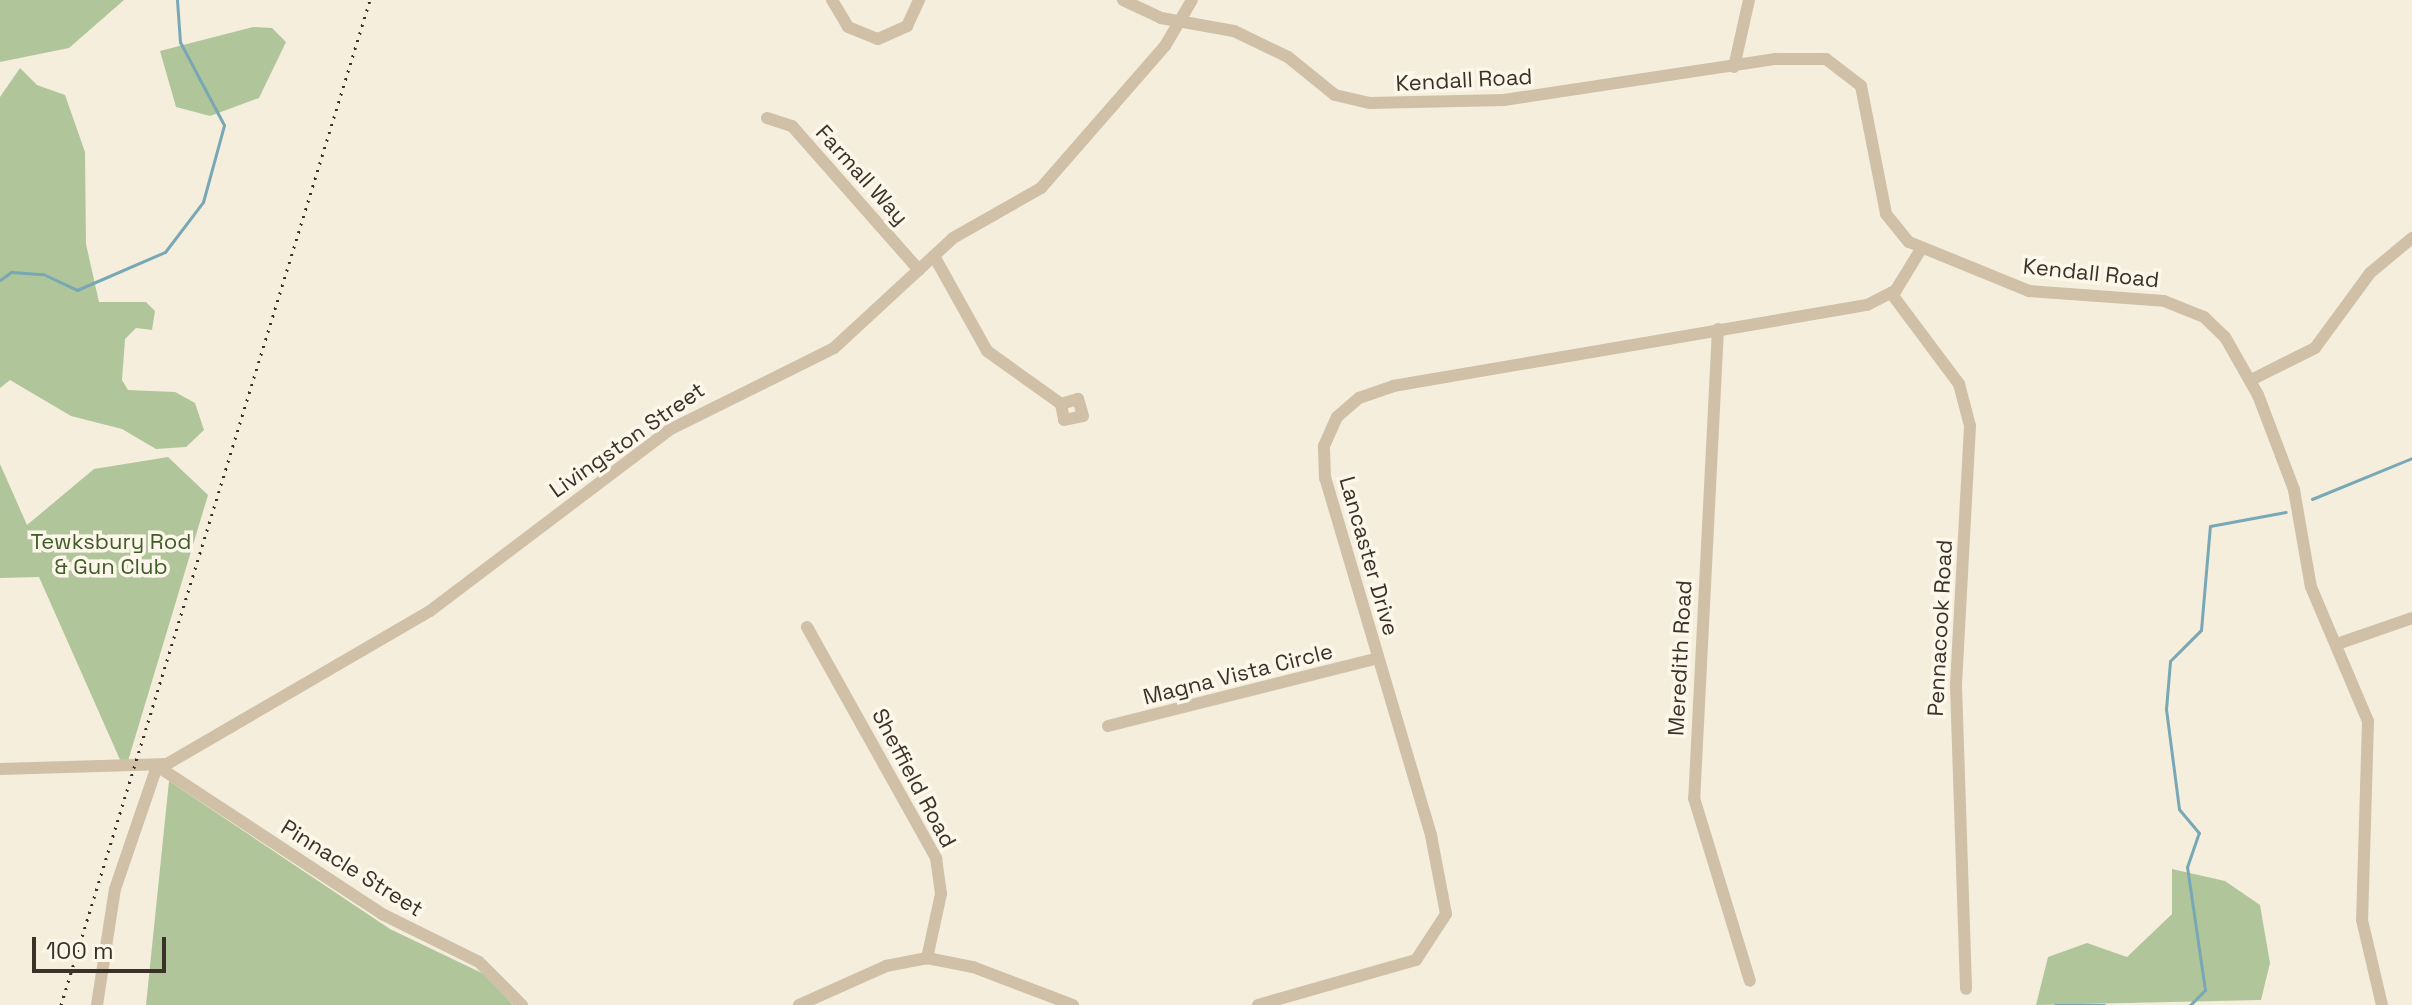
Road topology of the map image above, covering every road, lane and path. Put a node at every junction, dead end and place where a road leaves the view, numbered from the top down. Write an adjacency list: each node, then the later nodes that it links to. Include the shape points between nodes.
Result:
1 (832, 0): 2 (street, via 848,27 878,39 907,26)
2 (919, 0)
3 (1123, 0): 6 (street, Kendall Road)
4 (1192, 0): 6 (street, Livingston Street)
5 (1749, 0): 7 (street)
6 (1181, 24): 7 (street, Kendall Road, via 1234,31 1288,57 1335,95 1370,103 1504,100); 11 (street, Livingston Street, via 1041,188)
7 (1734, 67): 10 (street, Kendall Road, via 1804,57 1854,75 1867,105 1886,214)
8 (767, 118): 12 (street, Farmall Way, via 792,126)
9 (2412, 238): 15 (street, via 2370,273 2315,348)
10 (1921, 249): 13 (street); 15 (street, Kendall Road, via 2029,291 2183,306 2225,337)
11 (934, 256): 12 (street, Livingston Street); 16 (street, via 987,351)
12 (919, 270): 23 (street, Livingston Street, via 834,348 699,411 430,611)
13 (1891, 293): 14 (street, Lancaster Drive, via 1867,305); 26 (street, Pennacook Road, via 1959,384 1970,426 1956,686)
14 (1718, 329): 20 (street, Lancaster Drive, via 1393,386 1348,406 1328,431 1325,478); 25 (street, Meredith Road, via 1694,798)
15 (2251, 380): 19 (street, Kendall Road, via 2294,490 2311,587)
16 (1061, 404)
17 (2412, 618): 19 (street)
18 (807, 627): 24 (street, Sheffield Road, via 936,858 940,909)
19 (2337, 644): 32 (street, Kendall Road, via 2371,742 2362,920)
20 (1378, 658): 21 (street, Magna Vista Circle); 31 (street, Lancaster Drive, via 1446,897 1443,923 1429,948 1403,966)
21 (1108, 726)
22 (1, 766): 23 (street, Livingston Street)
23 (157, 766): 27 (street, via 115,889); 28 (street, Pinnacle Street, via 382,914 479,962)
24 (927, 958): 29 (street, via 886,966); 30 (street)
25 (1750, 981)
26 (1966, 989)
27 (97, 1005)
28 (522, 1005)
29 (799, 1005)
30 (1073, 1005)
31 (1258, 1005)
32 (2382, 1005)

